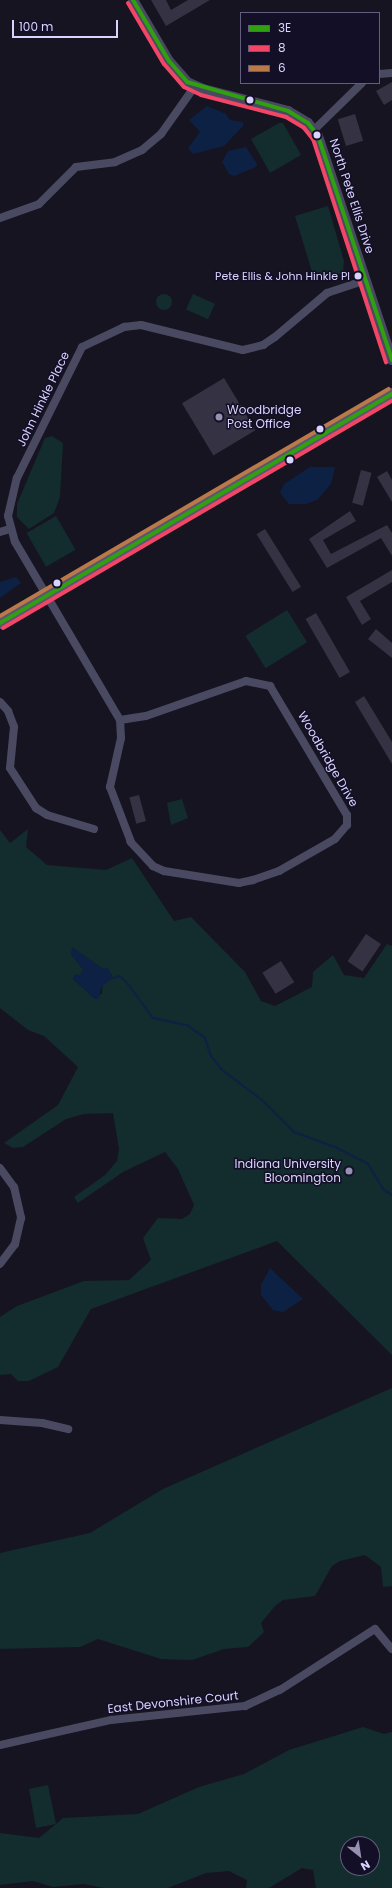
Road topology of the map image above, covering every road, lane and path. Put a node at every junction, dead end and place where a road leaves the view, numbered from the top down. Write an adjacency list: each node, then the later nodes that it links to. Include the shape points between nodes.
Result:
1 (133, 0): 5 (street, North Pete Ellis Drive, via 177,73)
2 (392, 73): 3 (street)
3 (380, 74)
4 (361, 84): 6 (street)
5 (195, 86): 6 (street, North Pete Ellis Drive, via 279,107 300,117); 7 (street, via 161,134 142,150 115,162 76,167 39,204)
6 (314, 130): 8 (street, North Pete Ellis Drive, via 330,164)
7 (0, 218)
8 (366, 280): 9 (street, North Pete Ellis Drive); 11 (street, John Hinkle Place, via 327,293 275,338 263,345 243,350 141,325 124,326 82,347 17,478 10,501)
9 (392, 360)
10 (392, 394): 13 (main road)
11 (10, 529): 12 (street); 13 (street, John Hinkle Place)
12 (0, 532)
13 (47, 594): 14 (main road); 16 (street, Woodbridge Drive)
14 (0, 623)
15 (0, 702): 17 (street, via 8,711 14,727 10,768 36,808 47,815)
16 (120, 720): 16 (street, Woodbridge Drive, via 121,738 110,788 131,842 153,866 164,871 239,883 279,872 335,839 348,825 347,815 270,686 246,681 146,716)
17 (94, 829)
18 (0, 1168): 19 (street, via 14,1187 21,1218 15,1244)
19 (0, 1264)
20 (0, 1420): 21 (street, via 42,1423)
21 (68, 1429)
22 (392, 1649): 23 (street, East Devonshire Court, via 375,1629 280,1690 246,1706 111,1720)
23 (0, 1745)

